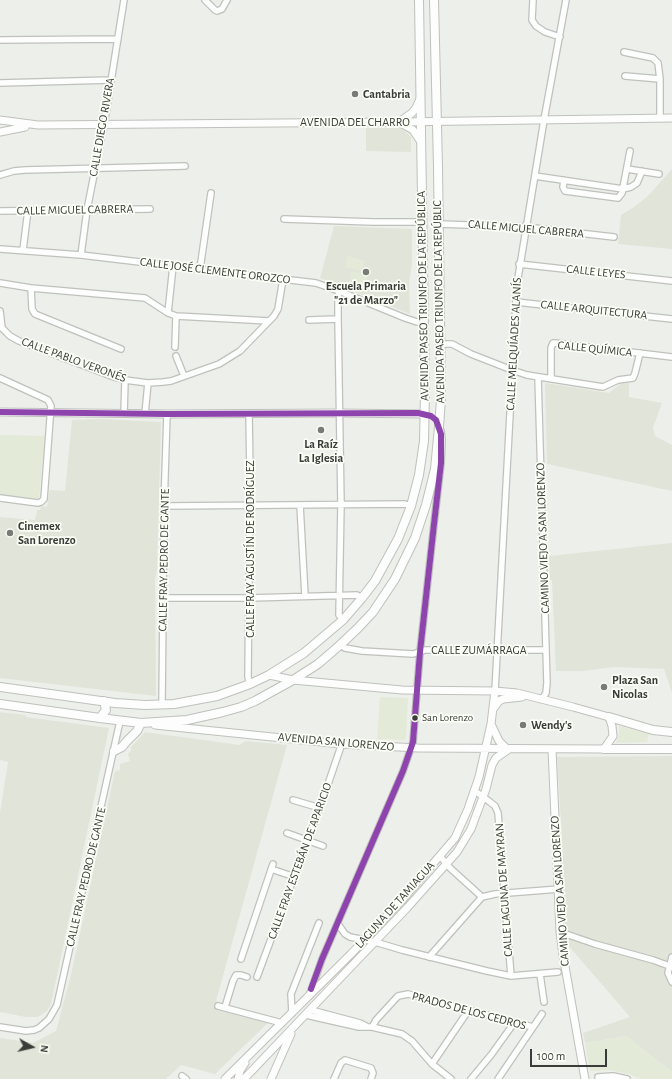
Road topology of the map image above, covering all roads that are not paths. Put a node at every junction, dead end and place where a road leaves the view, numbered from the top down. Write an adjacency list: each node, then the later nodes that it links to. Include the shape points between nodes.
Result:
1 (124, 0): 9 (street, CALLE DIEGO RIVERA)
2 (205, 0): 3 (street, via 214,10 222,9)
3 (227, 0)
4 (419, 0): 16 (main road, AVENIDA PASEO TRIUNFO DE LA REPÚBLICA)
5 (434, 0): 21 (main road, AVENIDA PASEO TRIUNFO DE LA REPÚBLIC)
6 (532, 0): 8 (street, via 532,20 536,26)
7 (566, 0): 8 (street, CALLE MELQUÍADES ALANÍS)
8 (560, 37): 20 (street, CALLE MELQUÍADES ALANÍS)
9 (118, 39): 10 (street); 14 (street, CALLE DIEGO RIVERA)
10 (0, 40)
11 (624, 52): 13 (street, via 656,60)
12 (625, 76): 13 (street)
13 (660, 79): 17 (street)
14 (111, 80): 15 (street); 24 (street, CALLE DIEGO RIVERA)
15 (0, 83)
16 (420, 99): 22 (main road, via 412,113); 23 (main road, AVENIDA PASEO TRIUNFO DE LA REPÚBLICA)
17 (660, 118): 18 (main road, AVENIDA DEL CHARRO); 20 (main road, AVENIDA DEL CHARRO)
18 (672, 118)
19 (0, 120): 25 (main road, AVENIDA DEL CHARRO)
20 (544, 120): 21 (main road, AVENIDA DEL CHARRO); 35 (street, CALLE MELQUÍADES ALANÍS)
21 (437, 121): 23 (main road, AVENIDA DEL CHARRO); 45 (main road, AVENIDA PASEO TRIUNFO DE LA REPÚBLIC)
22 (399, 122): 23 (main road, AVENIDA DEL CHARRO); 24 (main road, AVENIDA DEL CHARRO); 27 (main road, via 413,130)
23 (420, 122): 27 (main road, AVENIDA PASEO TRIUNFO DE LA REPÚBLICA)
24 (104, 124): 25 (main road, AVENIDA DEL CHARRO); 30 (street, CALLE DIEGO RIVERA)
25 (38, 125): 26 (main road, AVENIDA DEL CHARRO)
26 (0, 132)
27 (421, 142): 44 (main road, AVENIDA PASEO TRIUNFO DE LA REPÚBLICA)
28 (630, 151): 31 (street)
29 (185, 166): 30 (street)
30 (95, 168): 34 (street, via 25,170); 40 (street, CALLE DIEGO RIVERA)
31 (627, 169): 32 (street); 37 (street)
32 (642, 172): 33 (street); 37 (street, via 637,183)
33 (659, 174)
34 (0, 175)
35 (535, 176): 36 (street); 46 (street, CALLE MELQUÍADES ALANÍS)
36 (564, 180): 37 (street); 37 (street, via 564,190 576,193 616,198 621,196)
37 (623, 189)
38 (211, 193): 53 (street)
39 (28, 210): 40 (street, CALLE MIGUEL CABRERA); 42 (street, CALLE MIGUEL CABRERA); 49 (street)
40 (87, 210): 41 (street, CALLE MIGUEL CABRERA); 50 (street, CALLE DIEGO RIVERA)
41 (150, 210)
42 (0, 211)
43 (284, 219): 44 (street)
44 (422, 222): 67 (main road, AVENIDA PASEO TRIUNFO DE LA REPÚBLICA)
45 (439, 224): 46 (street, CALLE MIGUEL CABRERA); 68 (main road, AVENIDA PASEO TRIUNFO DE LA REPÚBLIC)
46 (526, 227): 47 (street, CALLE MIGUEL CABRERA); 51 (street, CALLE MELQUÍADES ALANÍS)
47 (614, 237)
48 (0, 249): 49 (street, CALLE JOSÉ CLEMENTE OROZCO)
49 (23, 250): 50 (street, CALLE JOSÉ CLEMENTE OROZCO)
50 (81, 255): 52 (street, CALLE JOSÉ CLEMENTE OROZCO)
51 (519, 264): 55 (street, CALLE LEYES); 59 (street, CALLE MELQUÍADES ALANÍS)
52 (173, 266): 53 (street, CALLE JOSÉ CLEMENTE OROZCO); 61 (street)
53 (200, 269): 54 (street, CALLE JOSÉ CLEMENTE OROZCO)
54 (283, 279): 58 (street, CALLE JOSÉ CLEMENTE OROZCO, via 316,283); 66 (street, CALLE PABLO VERONÉS, via 278,309)
55 (672, 281)
56 (0, 283): 57 (street)
57 (31, 288): 61 (street, via 135,296 145,298); 69 (street, via 32,309 35,314)
58 (339, 291): 63 (street); 67 (street, CALLE JOSÉ CLEMENTE OROZCO, via 404,318)
59 (516, 302): 64 (street, CALLE ARQUITECTURA); 74 (street, CALLE MELQUÍADES ALANÍS)
60 (0, 311): 79 (street, CALLE PABLO VERONÉS, via 2,328 19,341)
61 (168, 312): 62 (street)
62 (176, 316): 66 (street); 70 (street)
63 (338, 319): 65 (street); 85 (street)
64 (672, 319)
65 (309, 320)
66 (268, 321): 75 (street, CALLE PABLO VERONÉS, via 230,358)
67 (424, 322): 81 (main road, AVENIDA PASEO TRIUNFO DE LA REPÚBLICA)
68 (440, 346): 74 (street, via 452,344); 82 (main road, AVENIDA PASEO TRIUNFO DE LA REPÚBLIC)
69 (121, 348)
70 (175, 348)
71 (640, 353): 73 (street, CALLE QUÍMICA); 78 (street, via 633,378 618,380 607,386); 78 (street, CALLE QUÍMICA, via 553,343)
72 (176, 356): 75 (street)
73 (672, 357)
74 (512, 370): 76 (street); 105 (street, CALLE MELQUÍADES ALANÍS)
75 (184, 376): 80 (street, CALLE PABLO VERONÉS)
76 (538, 377): 78 (street); 106 (street, CAMINO VIEJO A SAN LORENZO)
77 (0, 378): 84 (street, via 48,400 51,406)
78 (551, 378)
79 (125, 380): 80 (street, CALLE PABLO VERONÉS); 86 (street)
80 (148, 383): 87 (street)
81 (425, 394): 82 (main road, via 430,402 435,403); 90 (main road, AVENIDA PASEO TRIUNFO DE LA REPÚBLICA)
82 (441, 399): 91 (main road, AVENIDA PASEO TRIUNFO DE LA REPÚBLIC)
83 (0, 412): 84 (main road)
84 (50, 413): 86 (main road); 92 (street, via 44,499 38,503)
85 (339, 413): 89 (main road); 90 (main road); 93 (street)
86 (124, 414): 87 (main road)
87 (146, 414): 88 (main road)
88 (167, 414): 89 (main road); 96 (street, CALLE FRAY PEDRO DE GANTE)
89 (249, 414): 94 (street, CALLE FRAY AGUSTÍN DE RODRÍGUEZ)
90 (425, 414): 91 (main road, via 434,418); 97 (main road, AVENIDA PASEO TRIUNFO DE LA REPÚBLICA, via 422,456)
91 (439, 427): 104 (main road, AVENIDA PASEO TRIUNFO DE LA REPÚBLIC, via 431,488 421,522 407,555 395,580 373,612); 107 (street, via 442,440 441,463)
92 (0, 498)
93 (341, 504): 95 (street); 97 (street); 99 (street)
94 (250, 505): 95 (street); 96 (street); 101 (street, CALLE FRAY AGUSTÍN DE RODRÍGUEZ)
95 (300, 505): 98 (street)
96 (164, 506): 100 (street, CALLE FRAY PEDRO DE GANTE)
97 (411, 506): 102 (main road, AVENIDA PASEO TRIUNFO DE LA REPÚBLICA, via 387,560)
98 (305, 596): 99 (street); 101 (street)
99 (340, 596): 102 (street, via 357,595); 103 (street, via 339,614)
100 (163, 598): 101 (street); 118 (street, CALLE FRAY PEDRO DE GANTE)
101 (249, 598): 110 (street, CALLE FRAY AGUSTÍN DE RODRÍGUEZ)
102 (362, 598): 103 (main road, AVENIDA PASEO TRIUNFO DE LA REPÚBLICA)
103 (343, 620): 108 (main road, AVENIDA PASEO TRIUNFO DE LA REPÚBLICA, via 304,653)
104 (340, 645): 107 (street, CALLE ZUMÁRRAGA, via 345,648 388,653); 109 (main road, AVENIDA PASEO TRIUNFO DE LA REPÚBLIC, via 318,664)
105 (497, 650): 106 (street, CALLE ZUMÁRRAGA); 107 (street, CALLE ZUMÁRRAGA); 113 (street, CALLE MELQUÍADES ALANÍS)
106 (546, 650): 115 (street, CAMINO VIEJO A SAN LORENZO, via 547,683 546,693)
107 (420, 652): 112 (street)
108 (269, 674): 109 (main road); 110 (main road, AVENIDA PASEO TRIUNFO DE LA REPÚBLICA)
109 (293, 680): 112 (main road); 123 (main road, AVENIDA PASEO TRIUNFO DE LA REPÚBLIC, via 255,701 223,712 187,720)
110 (250, 684): 118 (main road, AVENIDA PASEO TRIUNFO DE LA REPÚBLICA, via 192,702)
111 (0, 687): 116 (main road, AVENIDA PASEO TRIUNFO DE LA REPÚBLICA)
112 (418, 690): 113 (main road); 127 (street)
113 (495, 691): 114 (main road); 119 (main road, LAGUNA DE TAMIAGUA)
114 (534, 696): 115 (main road); 119 (main road, via 503,699)
115 (542, 699): 120 (main road)
116 (104, 701): 118 (main road, AVENIDA PASEO TRIUNFO DE LA REPÚBLICA); 121 (main road, via 106,710)
117 (0, 704): 121 (main road, AVENIDA PASEO TRIUNFO DE LA REPÚBLIC)
118 (162, 705)
119 (493, 708): 124 (main road, LAGUNA DE TAMIAGUA)
120 (608, 717): 125 (main road, via 653,730); 131 (main road, via 613,736)
121 (100, 718): 122 (main road, AVENIDA PASEO TRIUNFO DE LA REPÚBLIC)
122 (120, 721): 123 (main road, AVENIDA PASEO TRIUNFO DE LA REPÚBLIC); 133 (street, CALLE FRAY PEDRO DE GANTE)
123 (141, 723): 126 (main road, AVENIDA SAN LORENZO); 133 (main road, via 122,747)
124 (491, 724): 128 (main road, LAGUNA DE TAMIAGUA); 129 (main road, via 498,741)
125 (672, 732)
126 (341, 744): 127 (main road, AVENIDA SAN LORENZO); 137 (street, CALLE FRAY ESTEBÁN DE APARICIO)
127 (412, 748): 128 (main road, AVENIDA SAN LORENZO); 148 (street)
128 (486, 749): 129 (main road, AVENIDA SAN LORENZO); 134 (main road, LAGUNA DE TAMIAGUA)
129 (508, 749): 130 (main road, AVENIDA SAN LORENZO); 135 (main road, LAGUNA DE TAMIAGUA, via 496,758 492,765)
130 (552, 749): 131 (main road, AVENIDA SAN LORENZO); 144 (main road, CAMINO VIEJO A SAN LORENZO)
131 (604, 749): 132 (main road)
132 (672, 749)
133 (114, 751): 172 (street, CALLE FRAY PEDRO DE GANTE, via 60,995 54,1012 39,1028 30,1031)
134 (475, 791): 135 (street, CALLE LAGUNA DE MAYRAN); 141 (main road, LAGUNA DE TAMIAGUA, via 455,838)
135 (483, 796): 142 (main road, LAGUNA DE TAMIAGUA, via 463,844); 145 (street, CALLE LAGUNA DE MAYRAN, via 498,813)
136 (293, 800): 137 (street)
137 (320, 808): 139 (street, CALLE FRAY ESTEBÁN DE APARICIO)
138 (287, 833): 139 (street)
139 (308, 840): 140 (street); 143 (street, CALLE FRAY ESTEBÁN DE APARICIO)
140 (323, 846)
141 (440, 856): 142 (street); 150 (main road, LAGUNA DE TAMIAGUA)
142 (447, 864): 146 (street); 151 (main road, LAGUNA DE TAMIAGUA)
143 (295, 877): 154 (street, via 272,866); 160 (street, CALLE FRAY ESTEBÁN DE APARICIO)
144 (559, 889): 145 (street); 149 (main road, CAMINO VIEJO A SAN LORENZO)
145 (504, 893): 146 (street); 158 (street, CALLE LAGUNA DE MAYRAN)
146 (482, 897): 152 (street)
147 (319, 923): 167 (street, via 291,994)
148 (338, 924): 150 (street, via 350,937); 162 (street)
149 (560, 932): 155 (street); 188 (main road, CAMINO VIEJO A SAN LORENZO, via 566,980)
150 (364, 940): 151 (street); 162 (main road, LAGUNA DE TAMIAGUA)
151 (375, 942): 152 (street); 168 (main road, LAGUNA DE TAMIAGUA)
152 (429, 957): 158 (street)
153 (672, 957): 155 (street)
154 (241, 959)
155 (671, 967): 161 (street, via 668,973)
156 (558, 972): 157 (street)
157 (540, 974): 158 (street); 163 (street)
158 (511, 976)
159 (247, 977): 165 (street, via 238,975 234,978)
160 (257, 977)
161 (672, 982)
162 (309, 996): 167 (main road, LAGUNA DE TAMIAGUA)
163 (544, 1002)
164 (218, 1006): 165 (street)
165 (225, 1007): 170 (street)
166 (468, 1011): 171 (street, PRADOS DE LOS CEDROS); 174 (street, PRADOS DE LOS CEDROS, via 404,994); 177 (street)
167 (292, 1013): 170 (main road, LAGUNA DE TAMIAGUA)
168 (308, 1013): 173 (main road, LAGUNA DE TAMIAGUA); 174 (street, via 359,1027)
169 (542, 1014): 175 (street)
170 (282, 1022): 176 (main road, LAGUNA DE TAMIAGUA)
171 (514, 1023): 175 (street, PRADOS DE LOS CEDROS); 186 (street)
172 (0, 1027)
173 (295, 1027): 181 (main road, LAGUNA DE TAMIAGUA); 182 (main road)
174 (370, 1027): 177 (street, via 397,1032 407,1037)
175 (533, 1027): 187 (street)
176 (258, 1047): 179 (main road, LAGUNA DE TAMIAGUA); 180 (main road, via 240,1071)
177 (432, 1064): 185 (street)
178 (598, 1077): 189 (street, via 613,1076)
179 (225, 1079)
180 (238, 1079)
181 (244, 1079)
182 (271, 1079)
183 (334, 1079): 184 (street, via 340,1063 345,1060 369,1066 373,1070)
184 (371, 1079)
185 (451, 1079)
186 (471, 1079)
187 (498, 1079)
188 (585, 1079)
189 (627, 1079)

